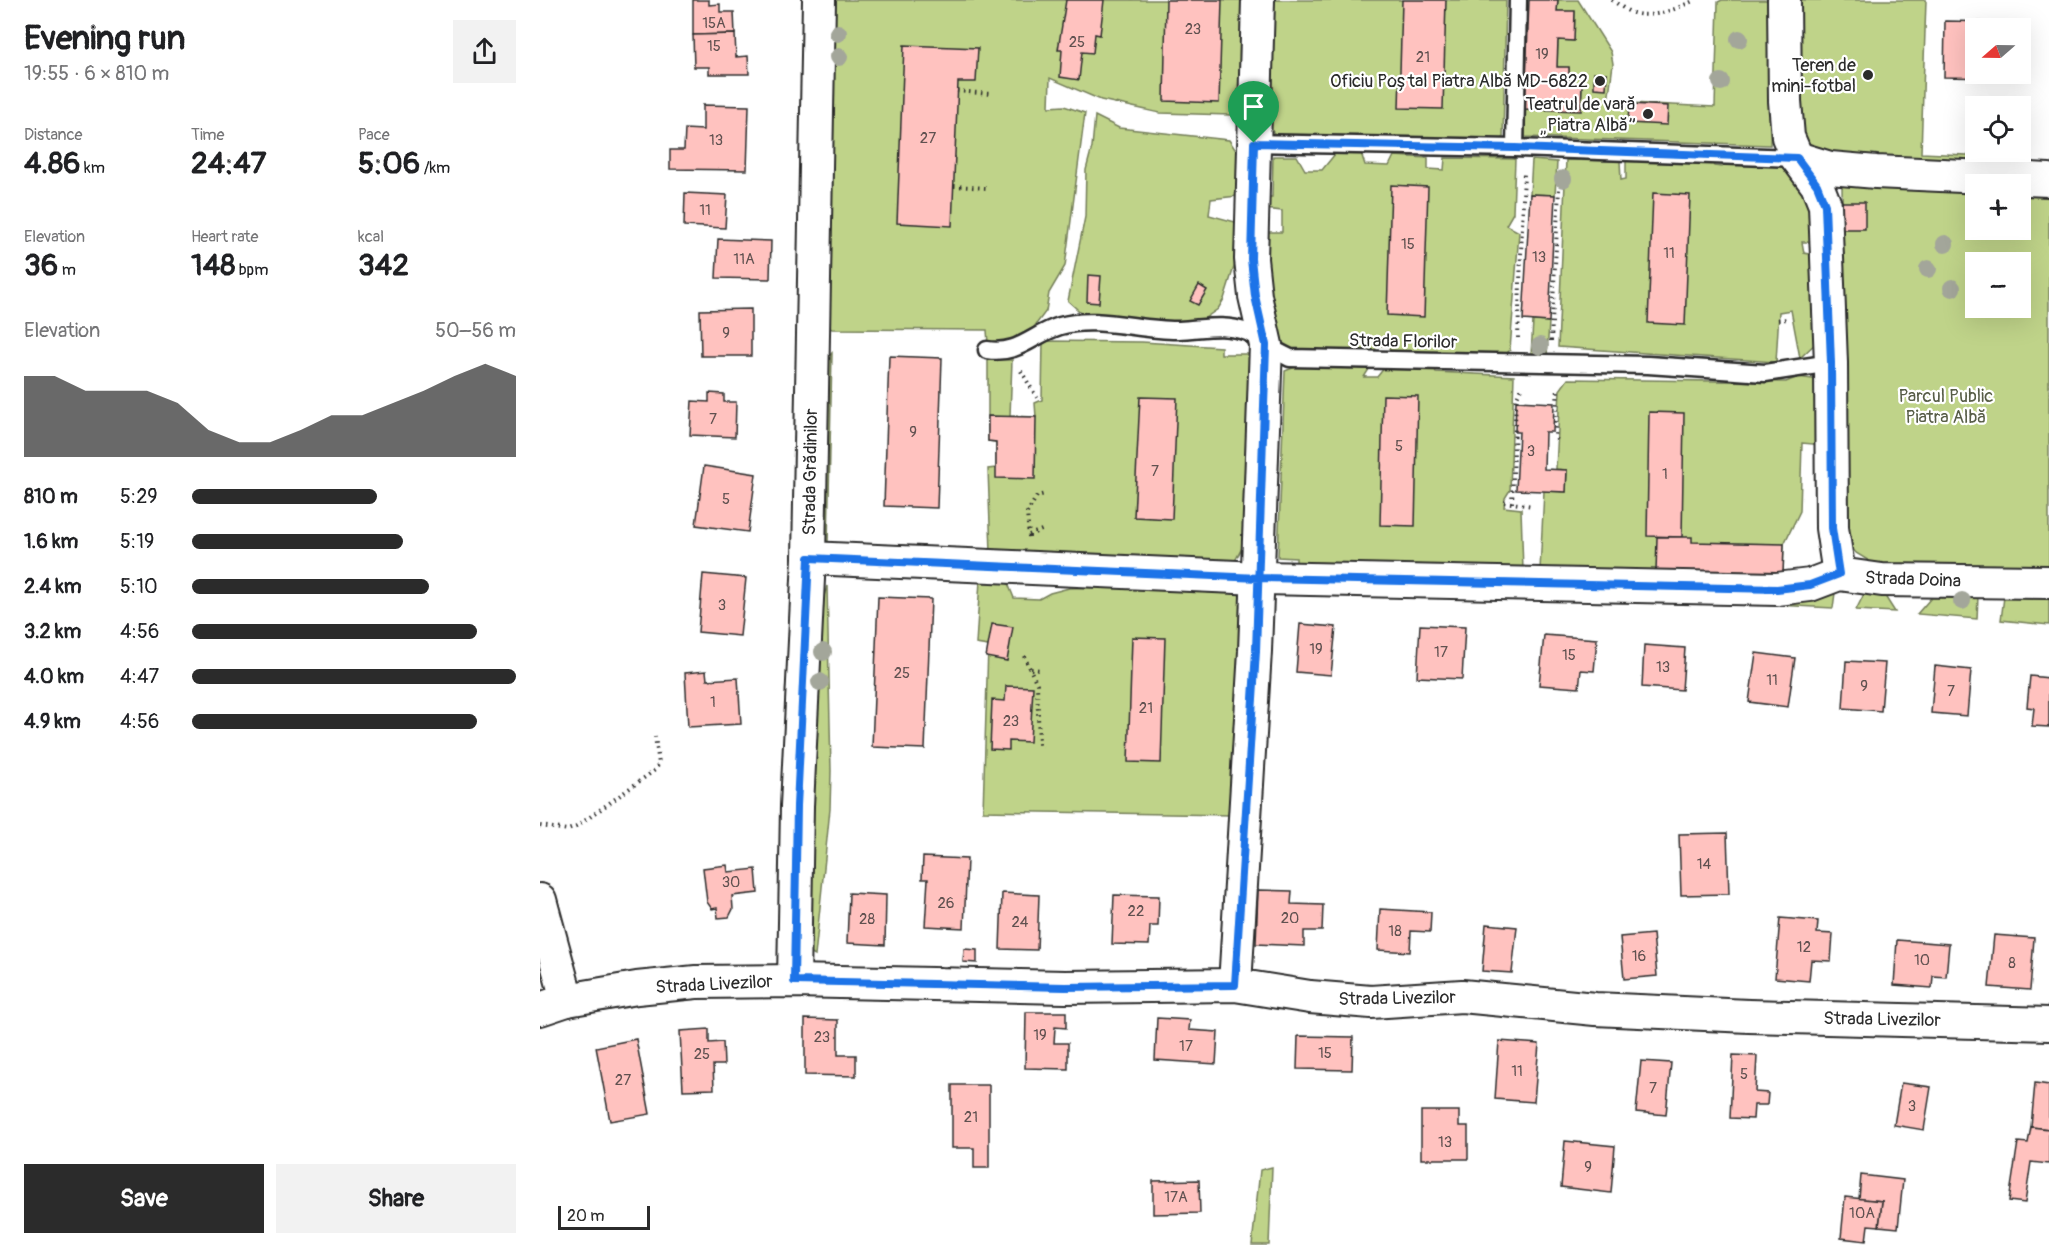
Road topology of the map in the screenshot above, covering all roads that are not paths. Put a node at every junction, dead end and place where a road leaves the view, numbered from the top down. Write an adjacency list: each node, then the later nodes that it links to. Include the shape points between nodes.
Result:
1 (819, 0): 12 (street, Strada Grădinilor)
2 (1258, 0): 5 (street)
3 (1518, 0): 6 (lane)
4 (1784, 0): 7 (street, via 1785,102 1788,137)
5 (1254, 143): 6 (lane); 9 (street, via 1251,259)
6 (1520, 148): 7 (lane)
7 (1797, 158): 8 (street, via 1830,168); 11 (street, via 1817,185 1825,205)
8 (2049, 180)
9 (1266, 345): 10 (lane, Strada Florilor, via 1249,333 1228,327 1178,330 1082,322 1059,326 1022,346); 11 (lane, Strada Florilor, via 1290,358 1648,365 1765,373); 14 (street)
10 (987, 350)
11 (1831, 363): 13 (street, via 1832,528)
12 (809, 558): 14 (street, Strada Doina); 17 (street, Strada Grădinilor, via 797,806)
13 (1839, 574): 14 (street, Strada Doina, via 1810,585 1777,589); 15 (street, Strada Doina, via 1882,580)
14 (1259, 578): 18 (street)
15 (2049, 582)
16 (540, 900): 19 (street)
17 (794, 981): 18 (street, Strada Livezilor, via 1065,987); 19 (street, Strada Livezilor, via 696,982 637,988)
18 (1235, 985): 20 (street, Strada Livezilor, via 1371,1002 1462,996 1607,1010)
19 (553, 1004)
20 (2049, 1024)

